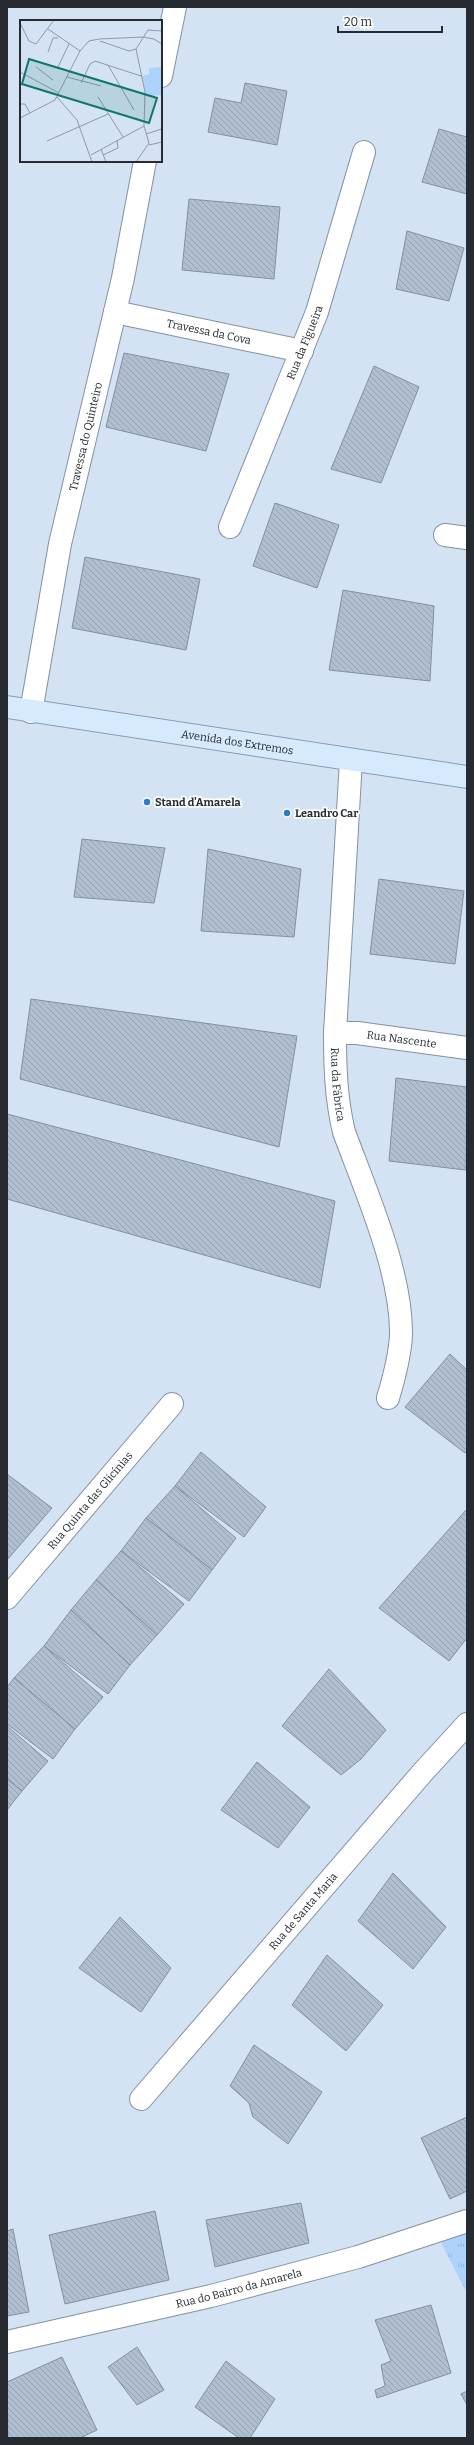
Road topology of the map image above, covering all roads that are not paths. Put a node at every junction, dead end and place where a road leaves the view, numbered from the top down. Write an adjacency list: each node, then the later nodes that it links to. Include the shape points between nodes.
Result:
1 (175, 7): 2 (street)
2 (162, 71)
3 (364, 152): 6 (street, Rua da Figueira)
4 (145, 162): 5 (street, Travessa do Quinteiro)
5 (115, 312): 6 (street, Travessa da Cova); 11 (street, Travessa do Quinteiro, via 60,544)
6 (302, 351): 7 (street, Rua da Figueira)
7 (230, 528)
8 (445, 535): 9 (street)
9 (467, 538)
10 (7, 707): 11 (main road, Avenida dos Extremos)
11 (31, 712): 12 (main road, Avenida dos Extremos)
12 (351, 760): 13 (main road, Avenida dos Extremos); 14 (street, Rua da Fábrica)
13 (467, 777)
14 (335, 1033): 15 (street, Rua Nascente, via 356,1033); 16 (street, Rua da Fábrica, via 338,1107 396,1284 401,1335 396,1372)
15 (467, 1048)
16 (388, 1398)
17 (172, 1404): 18 (street, Rua Quinta das Glicínias)
18 (7, 1598)
19 (467, 1724): 20 (street, Rua de Santa Maria)
20 (141, 2099)
21 (467, 2221): 22 (street, Rua do Bairro da Amarela, via 358,2257 210,2296)
22 (7, 2342)

